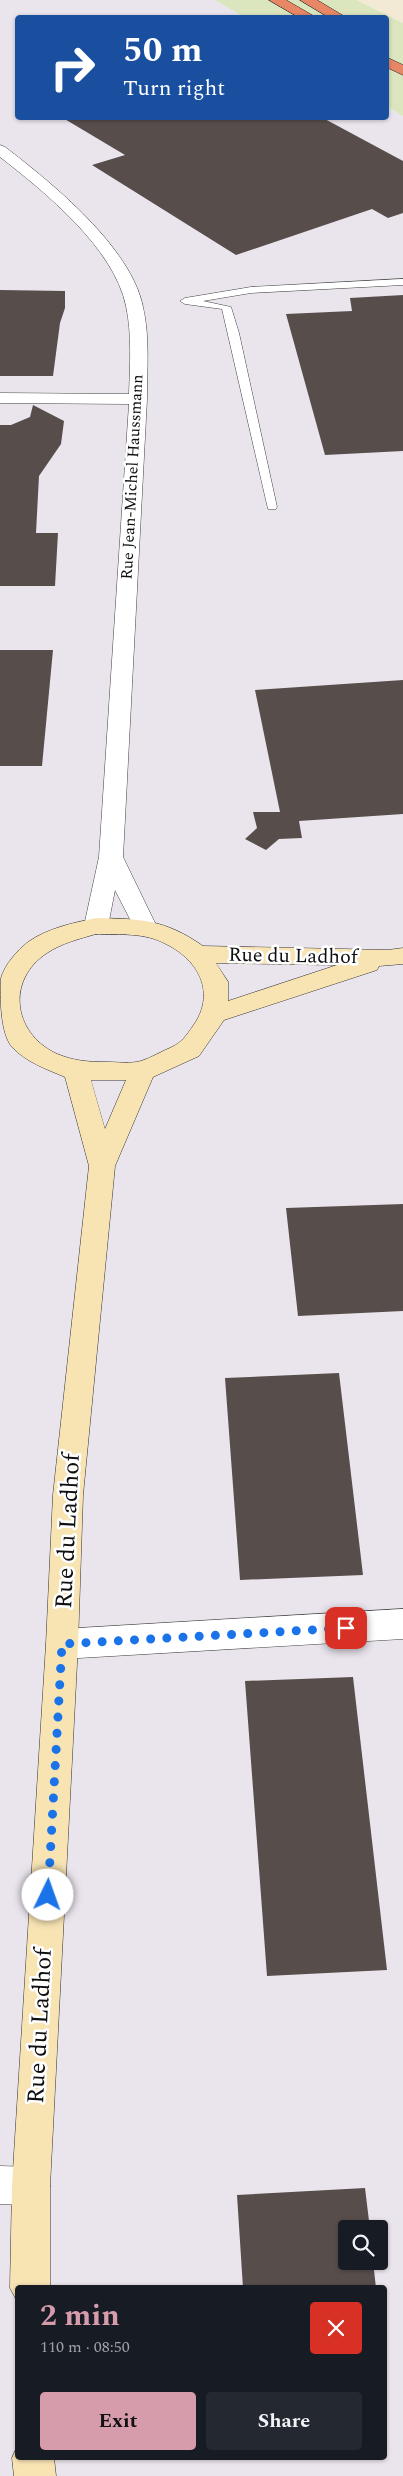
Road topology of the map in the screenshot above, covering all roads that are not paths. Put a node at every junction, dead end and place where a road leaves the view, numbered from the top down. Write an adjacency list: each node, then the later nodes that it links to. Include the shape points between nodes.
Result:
1 (276, 0): 3 (highway)
2 (307, 0): 4 (highway)
3 (305, 15)
4 (335, 15)
5 (389, 63): 6 (highway)
6 (403, 71)
7 (0, 150): 10 (street, Rue Jean-Michel Haussmann, via 41,183 102,244 114,261 132,297 138,352)
8 (403, 282): 11 (lane, via 251,290 185,301 226,308)
9 (0, 398): 10 (street)
10 (138, 399): 12 (street, Rue Jean-Michel Haussmann)
11 (272, 507)
12 (112, 857): 13 (street, Rue Jean-Michel Haussmann); 14 (street, Rue Jean-Michel Haussmann)
13 (96, 926): 14 (main road); 17 (main road, via 64,934 37,948 17,968)
14 (145, 927): 15 (main road, via 175,938)
15 (198, 954): 16 (main road, Rue du Ladhof); 18 (main road, via 216,982)
16 (395, 957): 18 (main road, Rue du Ladhof)
17 (4, 994): 19 (main road)
18 (215, 1014): 20 (main road, via 190,1049)
19 (11, 1040): 21 (main road, via 45,1059)
20 (143, 1070): 21 (main road); 22 (main road, Rue du Ladhof)
21 (76, 1071): 22 (main road, Rue du Ladhof)
22 (102, 1166): 24 (main road, Rue du Ladhof, via 68,1495)
23 (403, 1624): 24 (street)
24 (62, 1644): 25 (main road, Rue du Ladhof)
25 (16, 2185): 26 (main road, Rue du Ladhof)
26 (30, 2285)
27 (33, 2460): 28 (main road)
28 (35, 2476)

